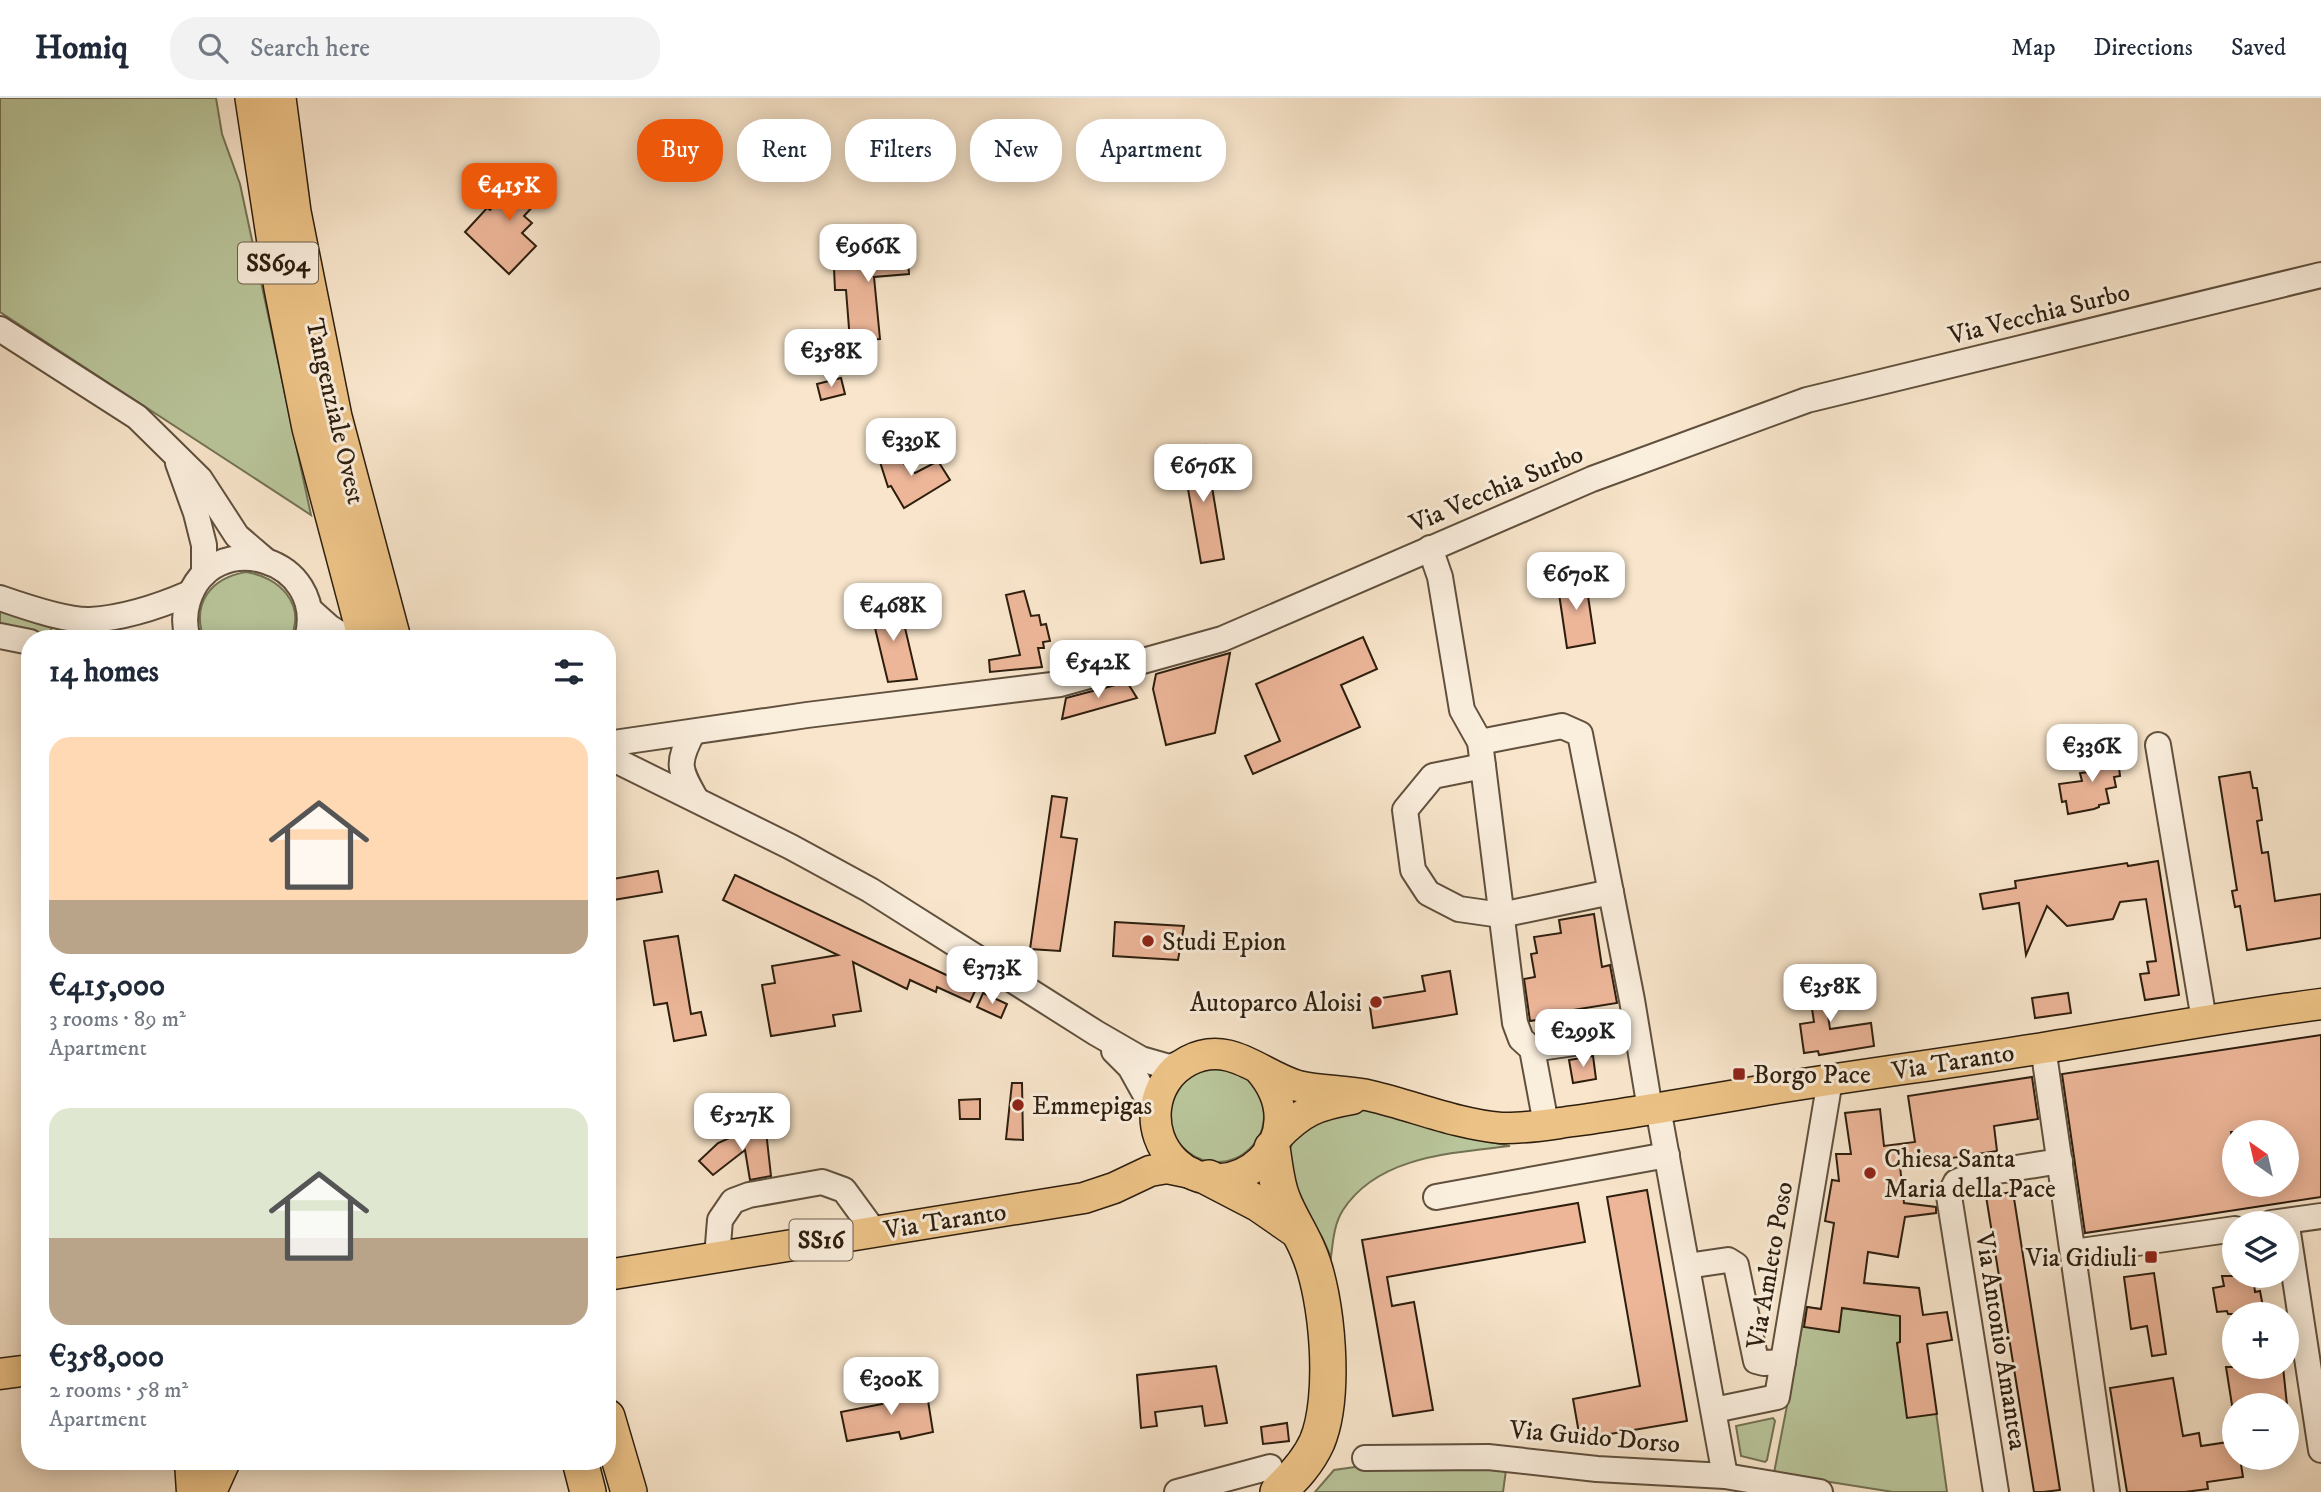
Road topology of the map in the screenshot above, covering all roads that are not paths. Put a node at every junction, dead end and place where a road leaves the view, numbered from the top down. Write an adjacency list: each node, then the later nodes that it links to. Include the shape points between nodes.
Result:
1 (278, 98): 5 (highway, Tangenziale Ovest / SS694)
2 (252, 107): 5 (highway, Tangenziale Ovest / SS694, via 282,288)
3 (2321, 275): 7 (street, Via Vecchia Surbo, via 1807,400 1591,479)
4 (0, 329): 6 (street, via 137,417)
5 (322, 422): 15 (highway, Tangenziale Ovest / SS694); 16 (highway, Tangenziale Ovest / SS694)
6 (174, 452): 8 (street, via 200,479 237,536); 9 (street, via 204,545)
7 (1430, 548): 19 (street, Via Vecchia Surbo, via 1222,639 1060,684); 22 (street, via 1440,577 1462,710)
8 (265, 559): 9 (street, via 243,557 222,563); 11 (street, via 294,578)
9 (197, 584): 10 (street, via 164,604 89,620); 12 (street, via 185,612)
10 (0, 598)
11 (310, 610): 13 (street); 14 (street)
12 (187, 630)
13 (309, 630)
14 (334, 630)
15 (364, 630)
16 (390, 630)
17 (0, 636): 18 (street)
18 (21, 640)
19 (693, 732): 20 (street, Via Vecchia Surbo); 24 (street, via 683,750 681,771)
20 (616, 743)
21 (2158, 745): 28 (street)
22 (1481, 754): 25 (street, via 1562,726 1580,734); 26 (street); 26 (street, via 1433,776 1405,810 1413,870 1428,893 1459,909)
23 (616, 760): 24 (street)
24 (696, 799): 29 (street, via 870,890)
25 (1611, 892): 26 (street); 30 (street)
26 (1501, 915): 32 (street, via 1515,1023 1521,1039)
27 (2321, 1003): 28 (main road, Via Taranto)
28 (2204, 1020): 31 (main road, Via Taranto)
29 (1096, 1033): 33 (street, via 1154,1064 1169,1067); 38 (street, via 1130,1068)
30 (1637, 1034): 32 (street); 37 (street)
31 (2043, 1048): 35 (main road, Via Taranto); 42 (street)
32 (1532, 1049): 39 (street)
33 (1188, 1061): 34 (main road, Via Taranto, via 1220,1054 1244,1059); 38 (main road, Via Taranto, via 1168,1078 1157,1099)
34 (1258, 1068): 36 (main road, Via Taranto, via 1303,1087); 40 (main road, via 1280,1105)
35 (1830, 1080): 37 (main road, Via Taranto); 56 (street, Via Amleto Poso)
36 (1379, 1098): 39 (main road, Via Taranto, via 1475,1124 1503,1128); 40 (main road, Via Taranto, via 1315,1108 1296,1118)
37 (1654, 1109): 39 (main road, Via Taranto); 41 (street)
38 (1155, 1119): 43 (main road, via 1171,1159); 45 (main road, Via Taranto, via 1148,1141 1124,1168 1081,1192)
39 (1546, 1124)
40 (1274, 1143): 43 (main road, Via Taranto, via 1247,1171 1231,1178); 50 (highway, via 1282,1198)
41 (1667, 1155): 44 (street); 53 (street)
42 (2060, 1161): 51 (street); 74 (street, Via Antonio Amantea, via 1973,1175 1956,1182 1949,1196)
43 (1200, 1176): 45 (main road, Via Taranto, via 1167,1168 1084,1198); 50 (highway, via 1259,1204)
44 (1436, 1197)
45 (1035, 1205): 49 (main road, Via Taranto / SS16)
46 (2321, 1216): 47 (street)
47 (2299, 1220)
48 (2222, 1230): 51 (street)
49 (874, 1231): 52 (main road, Via Taranto / SS16); 52 (street, via 844,1190 822,1182 733,1200 720,1220)
50 (1298, 1231): 67 (highway, via 1317,1276 1324,1317 1325,1413 1317,1442 1299,1472)
51 (2074, 1252): 75 (street)
52 (717, 1257): 54 (main road, Via Taranto / SS16)
53 (1687, 1266): 56 (street, via 1728,1260 1736,1265 1756,1361); 60 (street)
54 (616, 1274)
55 (2294, 1288): 62 (street)
56 (1783, 1362): 60 (street, Via Amleto Poso, via 1777,1397)
57 (21, 1372): 58 (main road)
58 (0, 1376): 59 (main road)
59 (21, 1380)
60 (1714, 1410): 66 (street)
61 (616, 1448): 71 (highway)
62 (2321, 1450)
63 (1364, 1458): 66 (street, Via Guido Dorso, via 1488,1457)
64 (582, 1470): 69 (highway)
65 (609, 1470): 70 (highway)
66 (1725, 1476): 68 (street, Via Guido Dorso)
67 (1274, 1480): 72 (street)
68 (1775, 1489): 73 (street, Via Guido Dorso)
69 (588, 1492)
70 (615, 1492)
71 (629, 1492)
72 (1177, 1492)
73 (1820, 1492)
74 (1996, 1492)
75 (2107, 1492)

